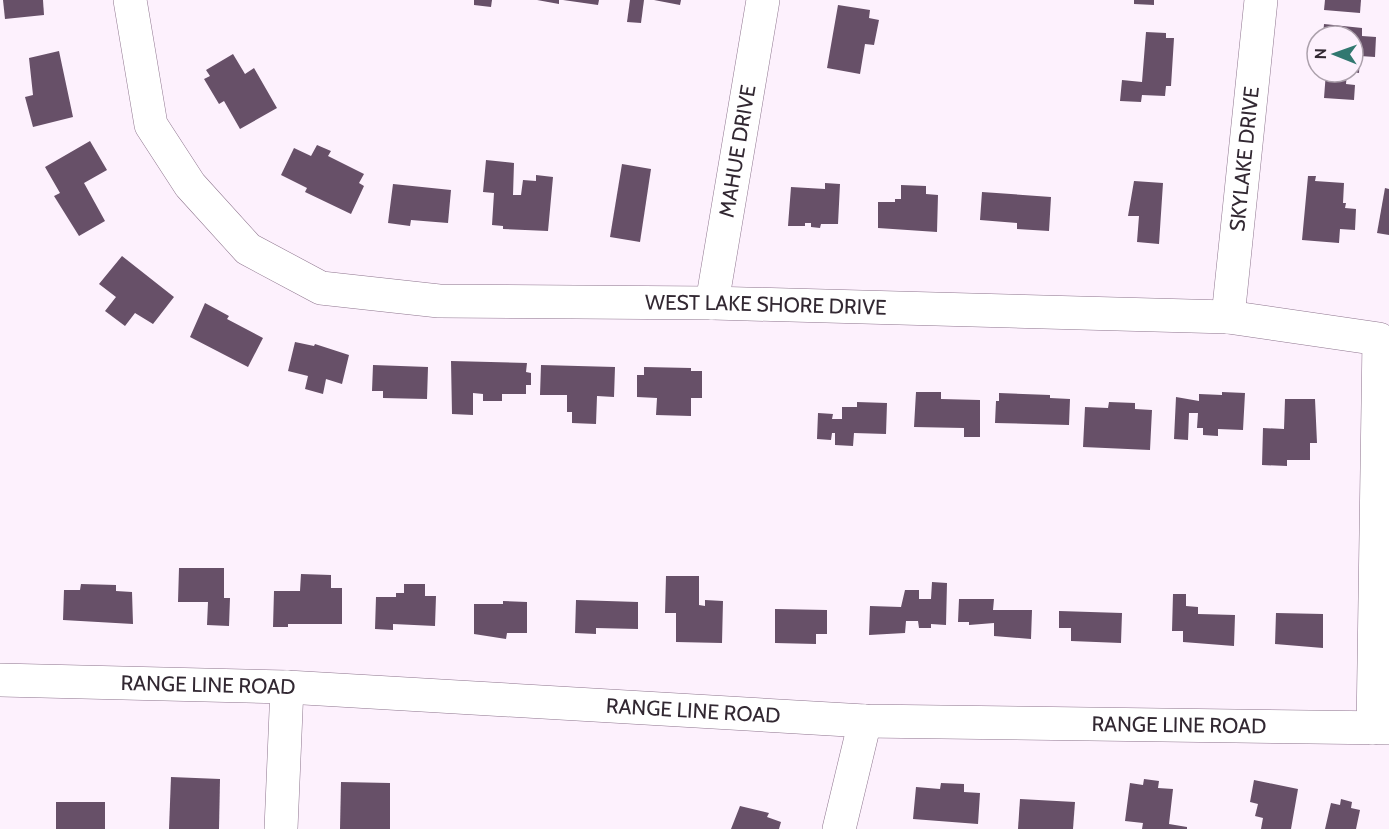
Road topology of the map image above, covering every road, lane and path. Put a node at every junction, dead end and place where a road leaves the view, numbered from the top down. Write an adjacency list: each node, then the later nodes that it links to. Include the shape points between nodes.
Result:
1 (130, 0): 4 (street, WEST LAKE SHORE DRIVE, via 151,125 190,185 248,249 321,288 439,301)
2 (764, 0): 4 (street, MAHUE DRIVE)
3 (1261, 0): 5 (street, SKYLAKE DRIVE)
4 (712, 303): 5 (street, WEST LAKE SHORE DRIVE)
5 (1228, 317): 9 (street, WEST LAKE SHORE DRIVE, via 1379,339)
6 (0, 680): 7 (street, RANGE LINE ROAD)
7 (286, 687): 8 (street, RANGE LINE ROAD); 10 (street)
8 (865, 721): 9 (street, RANGE LINE ROAD); 11 (street)
9 (1381, 728)
10 (281, 829)
11 (839, 829)

